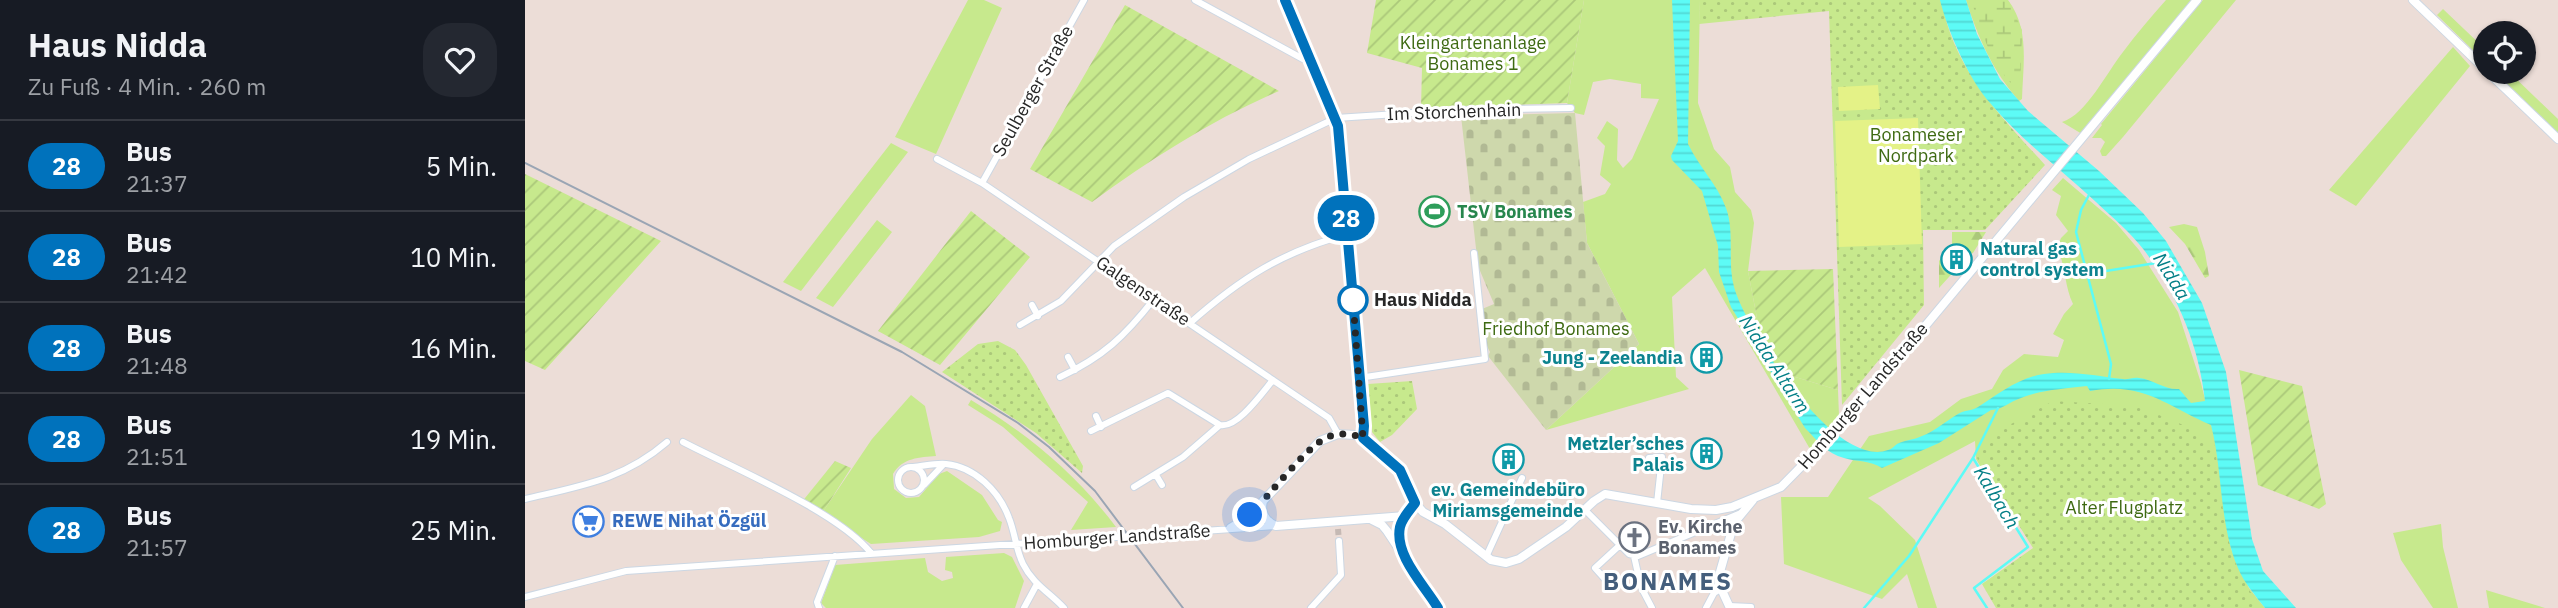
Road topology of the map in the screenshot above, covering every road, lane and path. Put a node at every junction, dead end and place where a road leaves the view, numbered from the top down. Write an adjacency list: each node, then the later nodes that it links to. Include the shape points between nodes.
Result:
1 (1084, 0): 13 (street, Seulberger Straße)
2 (1195, 0): 7 (street)
3 (1285, 0): 7 (street)
4 (2197, 0): 43 (street, Homburger Landstraße, via 1842,426 1785,483)
5 (2413, 0): 6 (street)
6 (2473, 58)
7 (1310, 59): 10 (street)
8 (2500, 84): 11 (street)
9 (1571, 108): 10 (street, Im Storchenhain)
10 (1336, 118): 14 (street); 16 (street, via 1215,178 1133,231)
11 (2558, 139)
12 (937, 159): 13 (street, Galgenstraße)
13 (982, 183): 16 (street, Galgenstraße)
14 (1348, 234): 20 (street, via 1285,255 1221,296); 25 (street)
15 (1473, 253): 25 (street, via 1485,359)
16 (1100, 261): 17 (street, Galgenstraße); 19 (street, via 1071,292)
17 (1154, 299): 20 (street, Galgenstraße); 23 (street, via 1120,340)
18 (1032, 305): 19 (street)
19 (1038, 316): 21 (street)
20 (1190, 323): 26 (street, Galgenstraße)
21 (1020, 325)
22 (1068, 357): 23 (street)
23 (1075, 370): 24 (street)
24 (1060, 377)
25 (1359, 378): 32 (street)
26 (1273, 380): 28 (street, via 1234,424); 31 (street, Galgenstraße, via 1329,418)
27 (1096, 416): 29 (street)
28 (1220, 425): 29 (street, via 1168,393); 38 (street)
29 (1101, 427): 30 (street)
30 (1091, 431)
31 (1338, 434): 32 (street); 45 (street, via 1313,446)
32 (1363, 438): 46 (street, via 1400,470)
33 (667, 442): 44 (street, via 615,476)
34 (683, 442): 60 (street, via 821,514)
35 (1649, 458): 47 (street, via 1662,457)
36 (945, 464): 37 (street); 41 (street); 58 (street, via 970,473 993,490)
37 (913, 467): 41 (street, via 924,476); 41 (street, via 901,473 900,487 912,494)
38 (1156, 475): 40 (street); 42 (street)
39 (1522, 478): 64 (street)
40 (1162, 485)
41 (923, 486)
42 (1134, 486)
43 (1755, 498): 48 (street); 51 (street, Homburger Landstraße)
44 (525, 499)
45 (1263, 501): 55 (street, via 1264,516); 56 (street, via 1240,523)
46 (1415, 503): 52 (street); 64 (street)
47 (1657, 503): 49 (street); 50 (street, via 1605,494)
48 (1732, 507): 49 (street); 51 (street)
49 (1721, 509): 54 (street)
50 (1585, 510): 59 (street); 64 (street, via 1519,559 1506,563)
51 (1741, 513): 54 (street, Homburger Landstraße); 67 (street, via 1730,533 1719,578)
52 (1405, 516): 53 (street, Homburger Landstraße); 63 (street, via 1399,530)
53 (1372, 520): 55 (street, Homburger Landstraße); 63 (street, via 1382,525)
54 (1724, 520): 62 (street, Homburger Landstraße)
55 (1276, 526): 56 (street, Homburger Landstraße)
56 (1225, 530): 58 (street, Homburger Landstraße)
57 (1339, 541): 74 (street, via 1341,575)
58 (1016, 543): 60 (street, Homburger Landstraße); 65 (street)
59 (1620, 545): 62 (street); 66 (street, via 1595,568)
60 (871, 553): 61 (street, Homburger Landstraße)
61 (835, 556): 68 (street, Homburger Landstraße, via 626,571); 71 (street, via 817,602)
62 (1634, 556): 76 (street)
63 (1405, 557): 75 (street)
64 (1486, 557)
65 (1037, 584): 72 (street); 73 (street)
66 (1612, 587)
67 (1721, 589): 69 (street); 77 (street)
68 (525, 597)
69 (1730, 607): 70 (street)
70 (1751, 607)
71 (820, 608)
72 (1024, 608)
73 (1064, 608)
74 (1311, 608)
75 (1438, 608)
76 (1652, 608)
77 (1706, 608)

